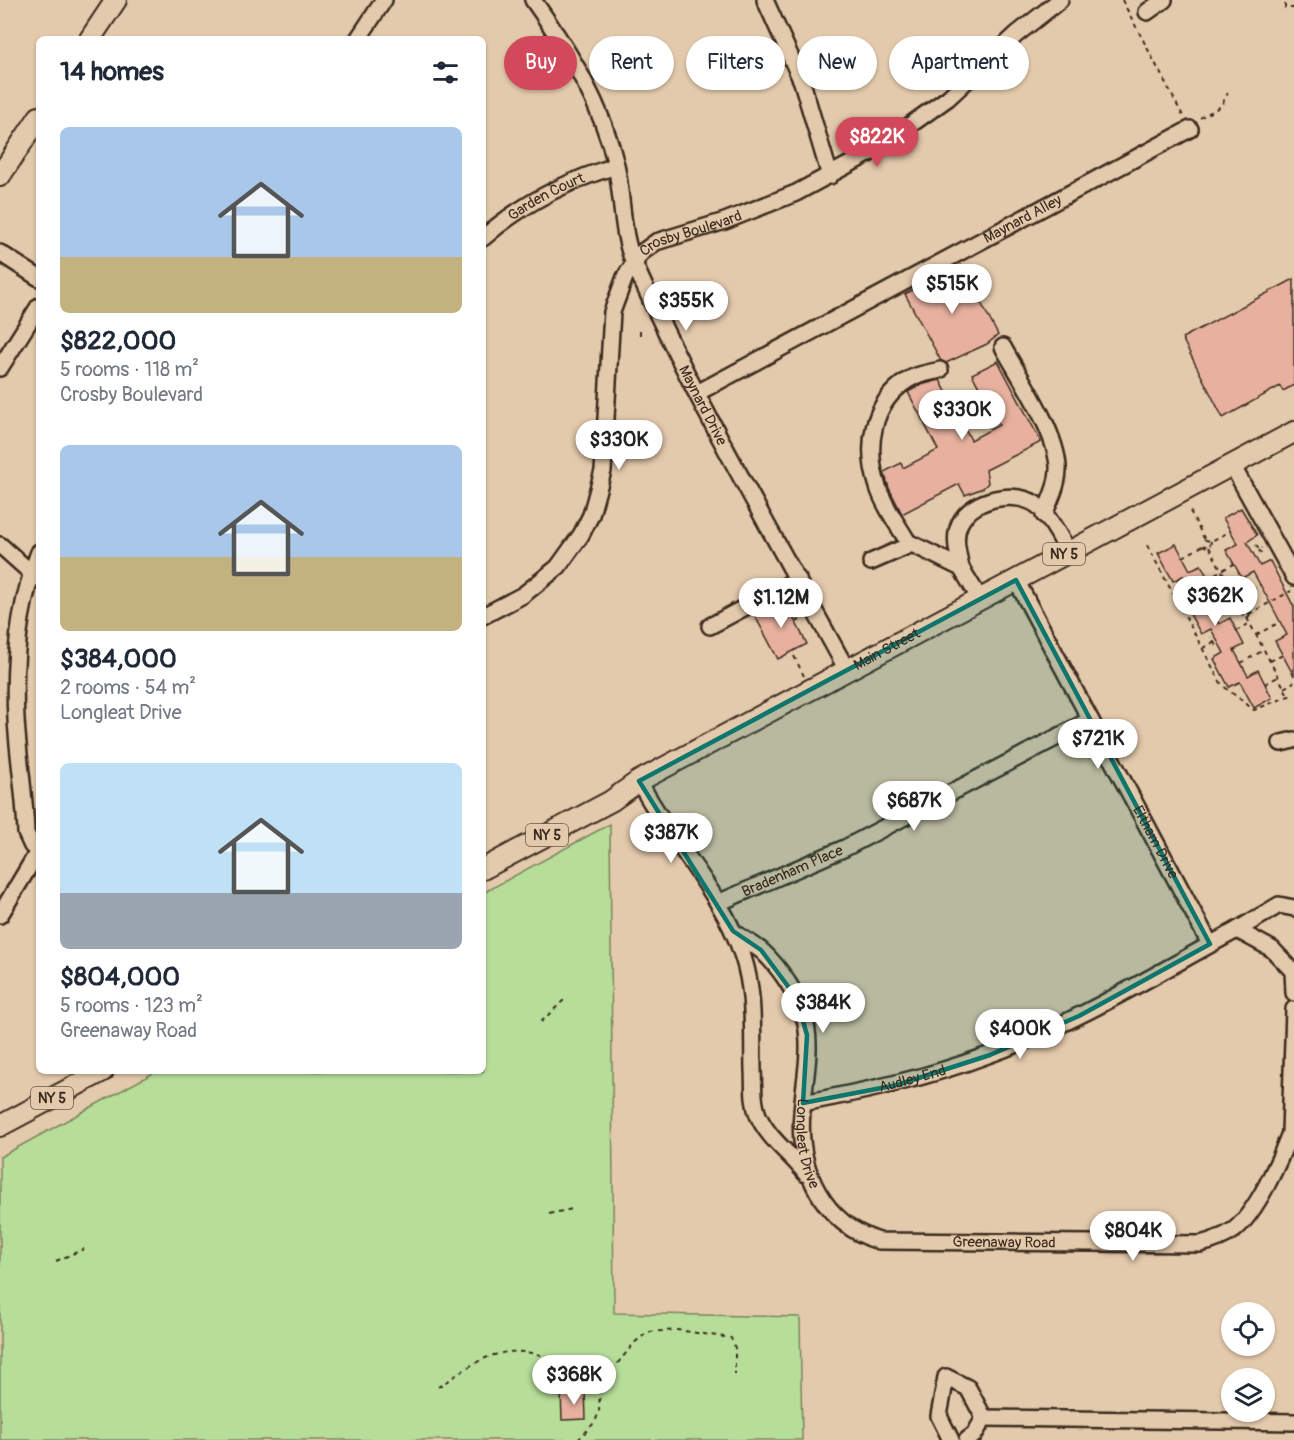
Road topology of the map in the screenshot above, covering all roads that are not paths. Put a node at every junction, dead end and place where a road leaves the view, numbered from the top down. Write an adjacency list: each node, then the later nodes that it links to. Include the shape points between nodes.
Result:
1 (116, 0): 8 (main road)
2 (384, 0): 9 (street)
3 (533, 0): 12 (street, Maynard Drive, via 591,94 607,130)
4 (765, 0): 14 (street, via 802,82)
5 (1060, 0): 14 (street, Crosby Boulevard, via 948,98 881,146)
6 (1164, 0): 7 (street)
7 (1147, 12)
8 (92, 36)
9 (360, 36)
10 (36, 122): 13 (main road)
11 (1190, 129): 23 (street, Maynard Alley)
12 (616, 166): 15 (street, Garden Court, via 553,189); 17 (street, Maynard Drive, via 625,235)
13 (0, 176)
14 (830, 176): 17 (street, Crosby Boulevard, via 761,208 656,242)
15 (486, 236)
16 (0, 253): 18 (street)
17 (634, 263): 23 (street, Maynard Drive); 37 (street, Crosby Boulevard, via 612,312 603,471 591,515 558,567 523,595)
18 (36, 276)
19 (36, 311): 21 (street)
20 (1003, 347): 26 (street, via 1055,452 1056,485)
21 (0, 368)
22 (940, 370): 27 (street, via 909,379 888,399 875,420 869,453 878,489)
23 (698, 393): 33 (street, Maynard Drive)
24 (1294, 432): 25 (main road, Main Street / NY 5)
25 (1232, 465): 29 (main road, Main Street / NY 5); 35 (street)
26 (1044, 515): 29 (street); 31 (street, via 1026,500 997,498 981,504 960,522 957,537)
27 (909, 544): 30 (street); 31 (street)
28 (0, 545): 32 (street)
29 (1069, 552): 34 (main road, Main Street / NY 5)
30 (871, 562)
31 (961, 568): 36 (street)
32 (35, 577): 42 (street, via 17,646 16,721 26,833)
33 (798, 579): 38 (street); 39 (street, Maynard Drive)
34 (1016, 580): 36 (main road, Main Street / NY 5); 40 (street, Eltham Drive)
35 (1293, 584)
36 (981, 599): 39 (main road, Main Street / NY 5)
37 (486, 614)
38 (710, 627)
39 (847, 670): 41 (main road, Main Street / NY 5)
40 (1090, 720): 45 (street, Bradenham Place, via 845,848); 50 (street, Eltham Drive)
41 (639, 781): 44 (main road, Main Street / NY 5, via 611,801); 45 (street, Longleat Drive, via 653,809)
42 (36, 848)
43 (36, 854): 47 (street)
44 (486, 867)
45 (718, 903): 49 (street, Longleat Drive)
46 (1294, 908): 48 (street, via 1280,905)
47 (0, 915)
48 (1237, 930): 50 (street); 51 (street, via 1272,949)
49 (733, 931): 55 (street, Longleat Drive, via 761,950 772,963 803,1014 808,1059); 57 (street, Longleat Drive, via 744,958 752,997 754,1105 768,1133)
50 (1210, 944): 55 (street, Audley End, via 1079,1016 990,1055 897,1085)
51 (1294, 969): 52 (street)
52 (1294, 993)
53 (1294, 1009): 57 (street, Greenaway Road, via 1290,1133 1246,1218 1215,1240 1142,1245 879,1241 837,1220)
54 (97, 1074): 56 (main road, NY 5)
55 (803, 1103): 57 (street, Longleat Drive, via 802,1146)
56 (0, 1126)
57 (812, 1182)
58 (984, 1418): 59 (street); 60 (street, via 968,1388 946,1377 939,1416); 61 (street)
59 (1294, 1422)
60 (951, 1440)
61 (967, 1440)

